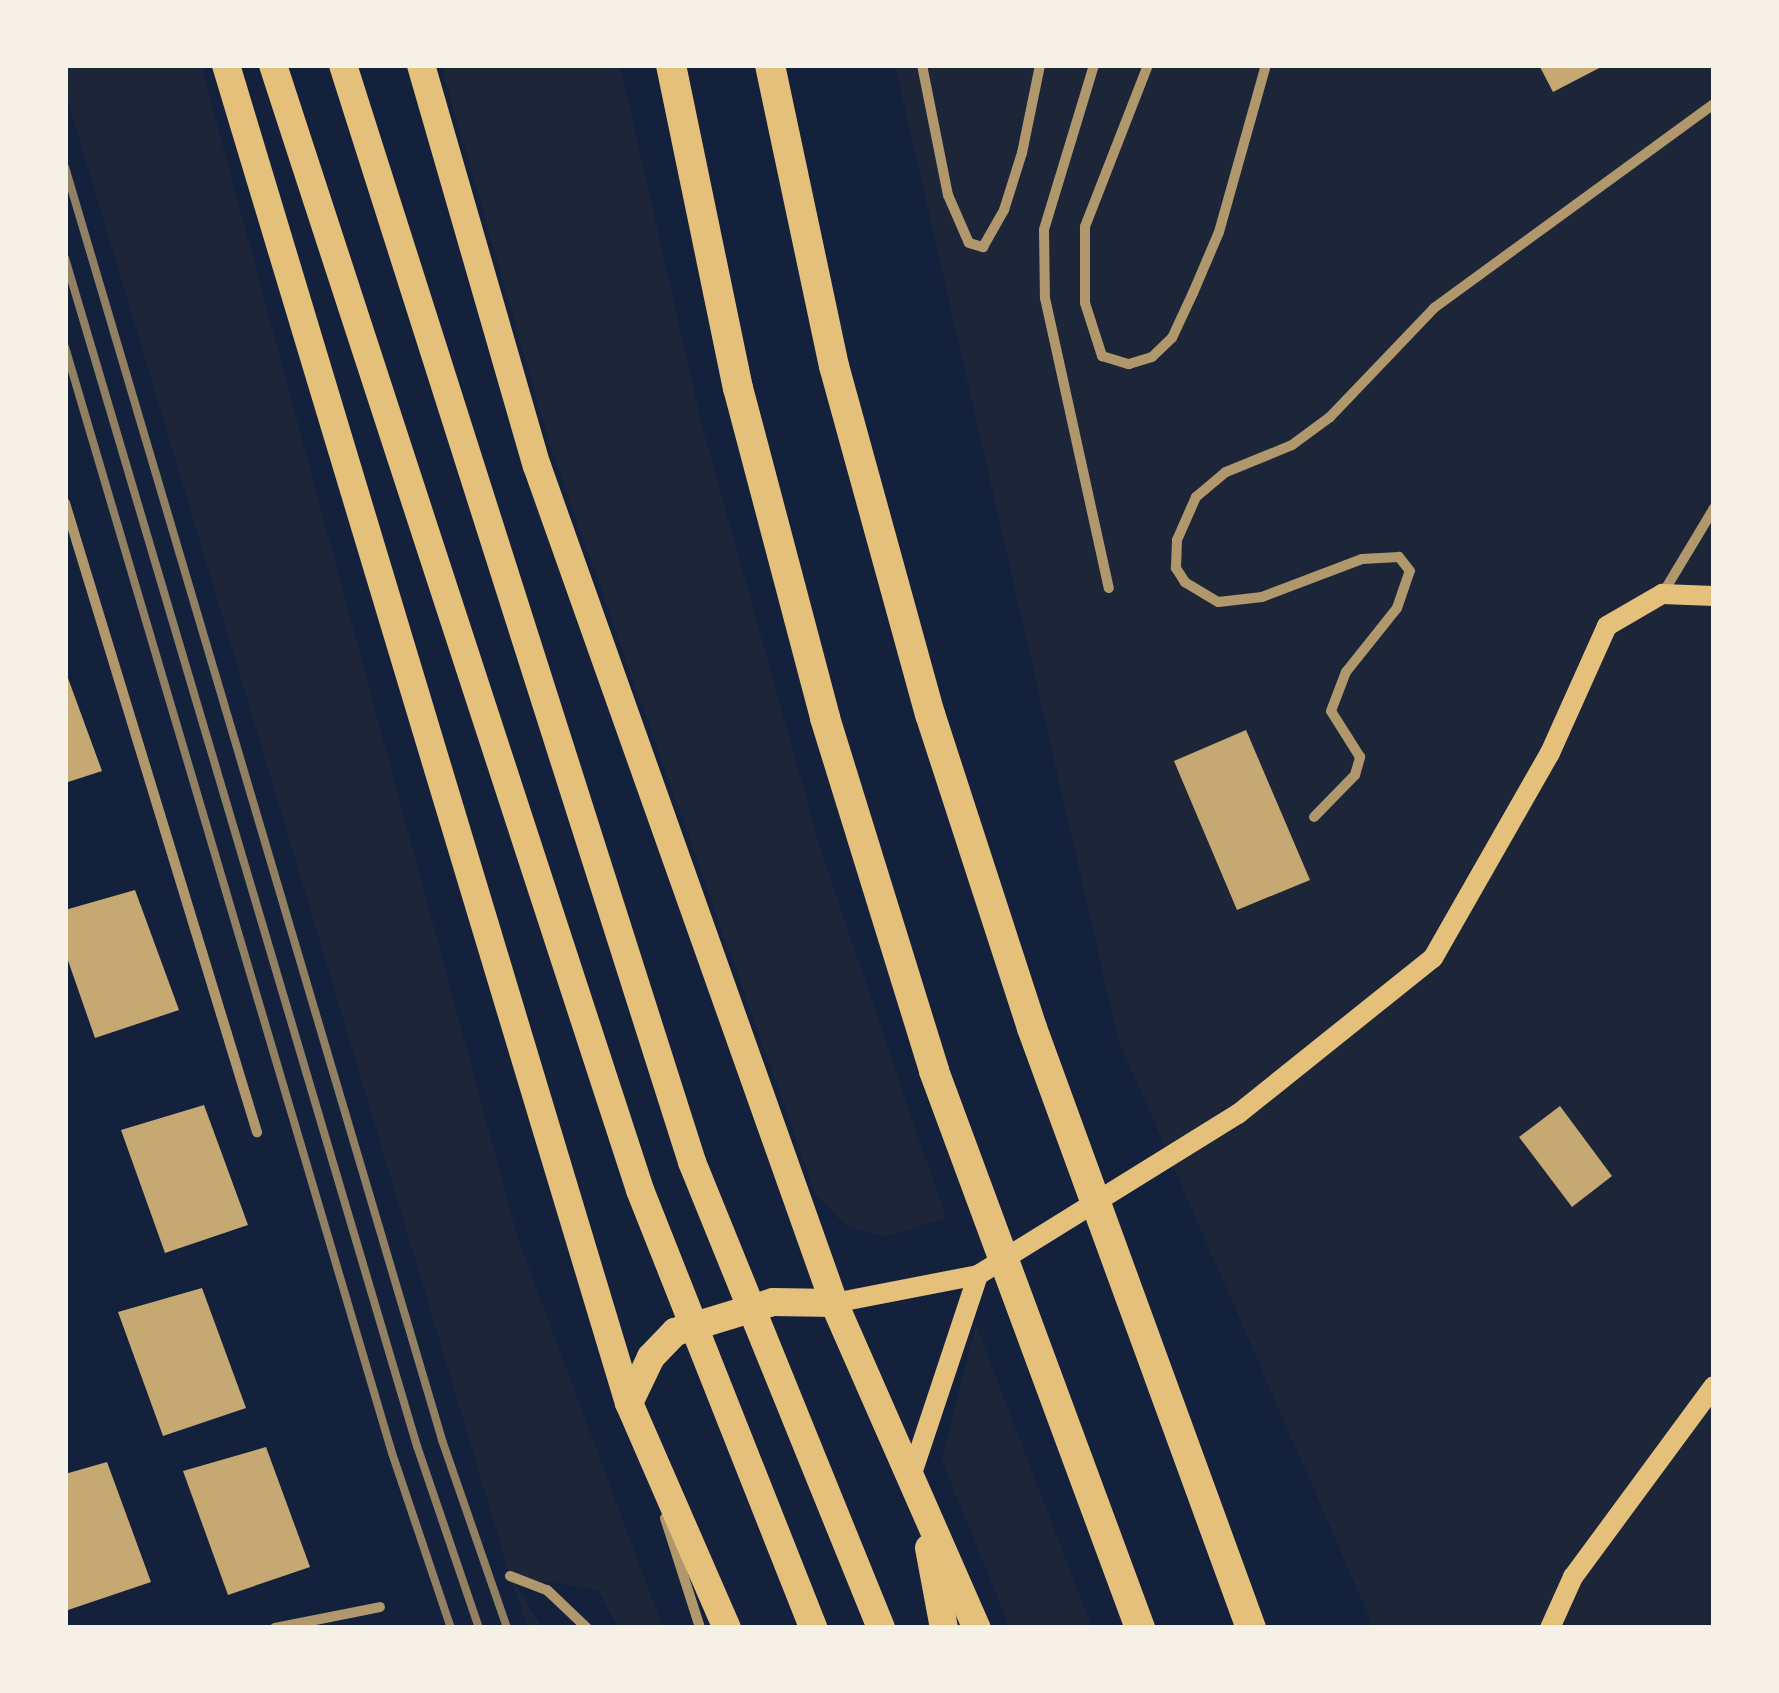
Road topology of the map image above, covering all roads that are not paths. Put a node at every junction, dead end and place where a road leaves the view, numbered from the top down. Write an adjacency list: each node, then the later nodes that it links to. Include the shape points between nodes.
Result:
1 (226, 65): 23 (highway)
2 (273, 65): 31 (highway, via 640,1190)
3 (344, 65): 32 (highway, via 692,1162)
4 (420, 65): 21 (highway, via 537,466)
5 (671, 65): 35 (highway, via 742,406 825,718 934,1071)
6 (770, 65): 36 (highway, via 834,366 930,714 1032,1028)
7 (922, 65): 8 (street, via 948,195 968,244 983,247 1004,210 1022,153)
8 (1040, 65)
9 (1094, 65): 15 (street, via 1044,230 1044,298)
10 (1148, 65): 11 (street, via 1085,228 1084,303 1102,356 1129,364 1152,357 1172,338 1186,308 1218,232)
11 (1266, 65)
12 (1714, 104): 18 (street, via 1434,308 1292,445 1226,472 1196,497 1178,540 1176,568 1185,582 1218,602 1262,597 1362,559 1399,556 1410,571 1397,608 1346,672 1331,712 1360,757 1355,774)
13 (65, 503): 19 (street)
14 (1714, 508): 16 (street)
15 (1109, 588)
16 (1662, 594): 17 (main road); 20 (main road, via 1607,626 1550,753 1433,958 1238,1114)
17 (1714, 596)
18 (1314, 817)
19 (257, 1132)
20 (978, 1275): 21 (main road); 24 (main road)
21 (834, 1303): 23 (highway, via 773,1302 675,1332 650,1356); 24 (highway)
22 (1714, 1386): 37 (main road, via 1574,1577)
23 (629, 1402): 29 (street); 30 (highway)
24 (912, 1473): 33 (highway); 34 (highway)
25 (510, 1576): 28 (street, via 548,1590)
26 (380, 1608): 27 (street)
27 (274, 1628)
28 (587, 1628)
29 (700, 1628)
30 (727, 1628)
31 (813, 1628)
32 (880, 1628)
33 (944, 1628)
34 (977, 1628)
35 (1140, 1628)
36 (1251, 1628)
37 (1550, 1628)

